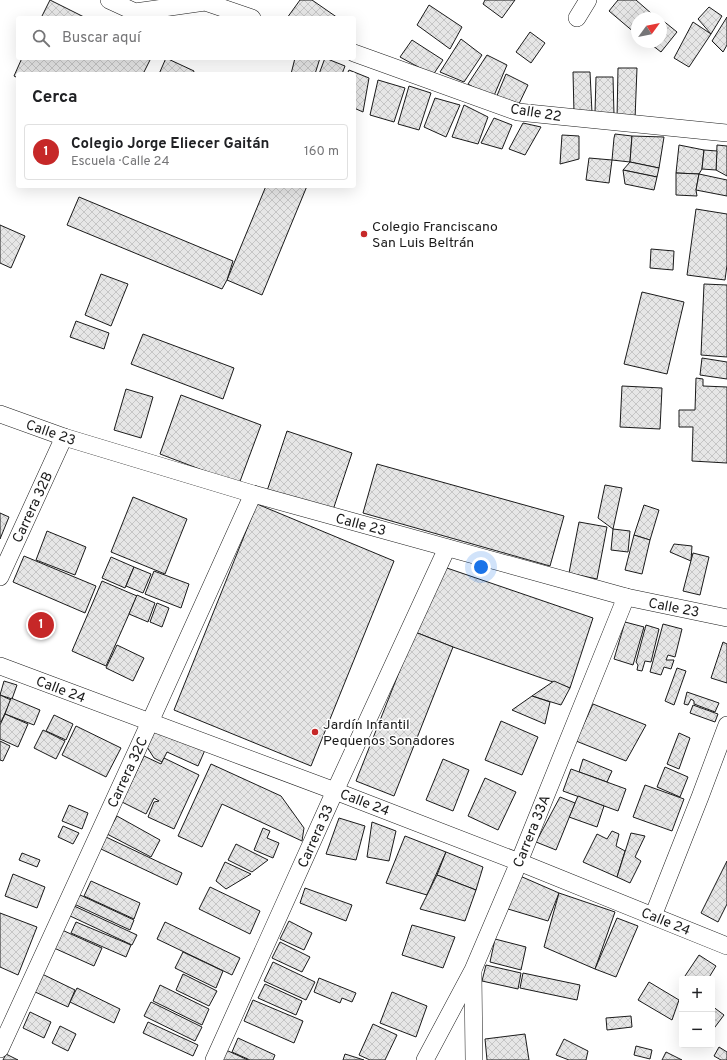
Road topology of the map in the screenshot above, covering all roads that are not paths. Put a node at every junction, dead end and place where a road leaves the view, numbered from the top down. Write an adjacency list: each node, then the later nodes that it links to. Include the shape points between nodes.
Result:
1 (109, 0): 3 (street, via 135,12 205,2)
2 (588, 0): 4 (street)
3 (246, 16)
4 (577, 18)
5 (356, 54): 6 (street, Calle 22, via 518,112)
6 (727, 133)
7 (0, 414): 8 (street, Calle 23)
8 (64, 437): 9 (street, Calle 23); 11 (street, Carrera 32B)
9 (253, 494): 10 (street, Calle 23); 15 (street, Carrera 32C)
10 (447, 548): 12 (street, Calle 23); 17 (street, Carrera 33)
11 (0, 577)
12 (626, 597): 13 (street, Calle 23); 18 (street, Carrera 33A)
13 (727, 618)
14 (0, 666): 15 (street, Calle 24)
15 (150, 722): 17 (street, Calle 24); 22 (street, Carrera 32C)
16 (727, 725): 19 (street)
17 (335, 791): 18 (street, Calle 24); 23 (street, Carrera 33)
18 (519, 862): 19 (street, Calle 24); 21 (street, Carrera 33A)
19 (653, 916): 20 (street, Calle 24)
20 (727, 946)
21 (473, 970): 24 (street, Carrera 33A); 25 (street)
22 (0, 1049)
23 (214, 1060)
24 (425, 1060)
25 (474, 1060)

